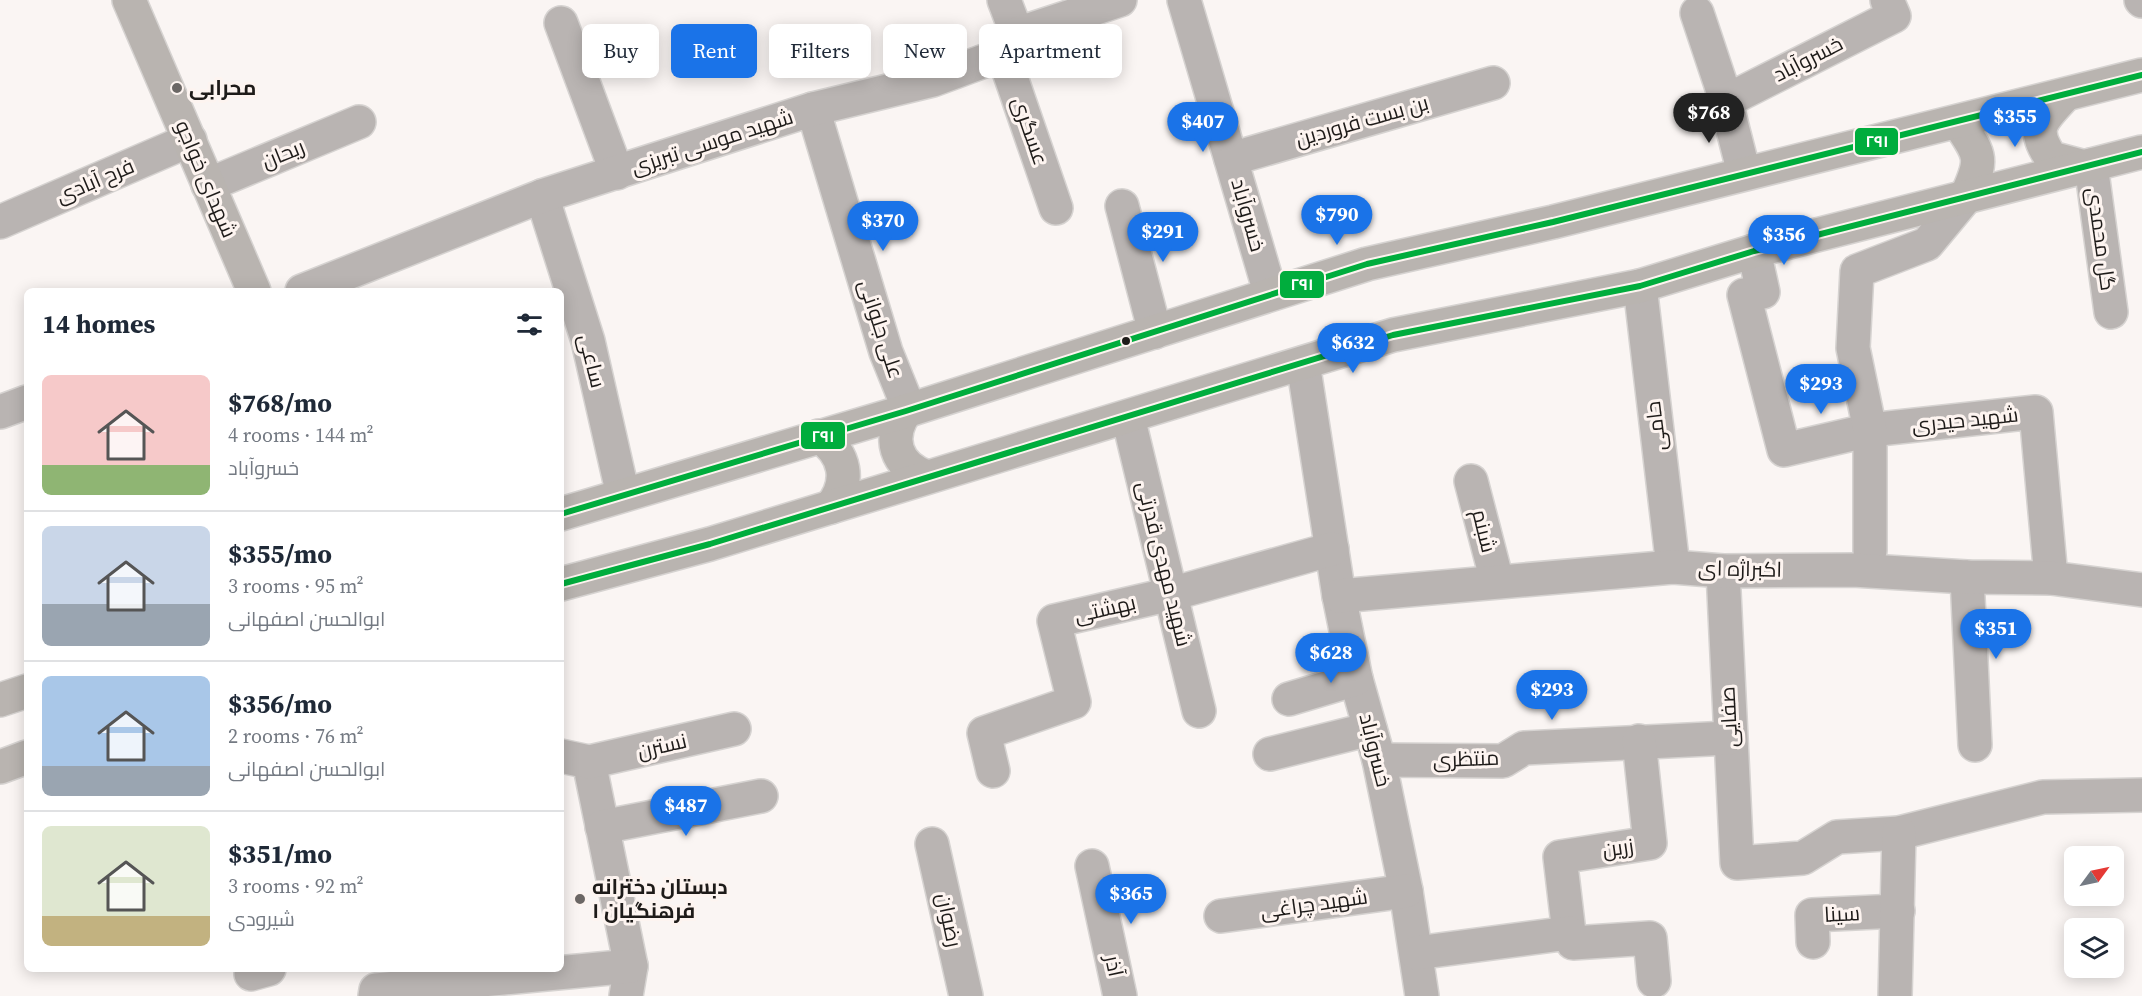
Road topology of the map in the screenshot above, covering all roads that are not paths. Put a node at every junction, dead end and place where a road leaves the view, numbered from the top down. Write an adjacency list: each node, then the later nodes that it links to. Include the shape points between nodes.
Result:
1 (129, 0): 19 (main road, شهدای خواجو)
2 (1004, 0): 8 (street, عسگری)
3 (1120, 0): 9 (street, شهید موسی تبریزی)
4 (1185, 0): 21 (street, خسروآباد)
5 (1891, 8): 15 (street, خسروآباد)
6 (1696, 13): 15 (street)
7 (561, 22): 23 (street)
8 (1007, 24)
9 (1060, 24)
10 (979, 58): 16 (street, شهید موسی تبریزی, via 933,80)
11 (2142, 75): 14 (main road)
12 (1020, 78): 29 (street, عسگری)
13 (1493, 83): 21 (street, بن بست فروردین)
14 (2063, 97): 18 (main road); 22 (main road, via 2041,120 2040,142 2051,158)
15 (1725, 102): 24 (street)
16 (813, 109): 23 (street, شهید موسی تبریزی); 40 (street, علی جلوانی, via 886,352)
17 (359, 122): 25 (street, ریحان)
18 (1958, 122): 24 (main road); 27 (main road, via 1978,153 1977,173)
19 (190, 140): 25 (main road, شهدای خواجو); 30 (street, فرح آبادی)
20 (2142, 152): 22 (main road)
21 (1231, 159): 35 (street, خسروآباد)
22 (2086, 166): 27 (main road); 36 (street, گل محمدی)
23 (617, 173): 26 (street, شهید موسی تبریزی)
24 (1744, 173): 35 (main road, via 1367,264)
25 (208, 185): 33 (main road, شهدای خواجو)
26 (542, 196): 34 (street, شهید موسی تبریزی); 47 (street, ساعی, via 588,341)
27 (1966, 196): 31 (main road); 43 (street, via 1927,244 1857,271 1853,348)
28 (1122, 206): 37 (street)
29 (1056, 208)
30 (0, 222)
31 (1754, 251): 32 (main road); 43 (street, شهید حیدری, via 1763,292 1744,295 1784,450)
32 (1640, 286): 38 (main road, via 1393,335); 52 (street, حامی)
33 (253, 288)
34 (310, 288)
35 (1270, 292): 37 (main road)
36 (2111, 312)
37 (1155, 332): 40 (main road)
38 (1303, 363): 42 (main road); 50 (street, خسروآباد)
39 (24, 403): 41 (street)
40 (908, 410): 44 (main road); 45 (main road, via 895,429 896,450 908,468)
41 (0, 412)
42 (1128, 417): 45 (main road); 59 (street, شهید مهدی قدرتی)
43 (1870, 430): 51 (street); 55 (street, شهید حیدری, via 2036,412)
44 (819, 436): 47 (main road); 48 (main road, via 837,452 844,474 839,498)
45 (927, 477): 48 (main road)
46 (1471, 481): 56 (street, شبنم)
47 (623, 495): 49 (main road)
48 (831, 507): 57 (main road)
49 (564, 513)
50 (1332, 549): 59 (street, بهشتی); 60 (street, خسروآباد)
51 (1870, 551)
52 (1673, 567): 53 (street, اکبراژه ای); 56 (street, اکبراژه ای)
53 (1723, 572): 54 (street, اکبراژه ای, via 1853,570); 68 (street, صفایی)
54 (1967, 577): 55 (street, اکبراژه ای); 70 (street)
55 (2051, 578): 58 (street, اکبراژه ای)
56 (1497, 581): 60 (street, اکبراژه ای)
57 (564, 583)
58 (2142, 590)
59 (1171, 594): 65 (street, شهید مهدی قدرتی); 76 (street, بهشتی, via 1053,621 1074,702 984,733)
60 (1339, 596): 61 (street, خسروآباد)
61 (1356, 679): 63 (street); 67 (street, خسروآباد)
62 (24, 692): 64 (main road)
63 (1289, 699)
64 (0, 700)
65 (1199, 711)
66 (734, 729): 73 (street, نسترن)
67 (1370, 729): 71 (street); 74 (street, خسروآباد)
68 (1730, 738): 69 (street, منتظری); 80 (street, صفایی, via 1737,863 1803,858 1837,837)
69 (1639, 741): 74 (street, منتظری, via 1524,748 1503,762); 86 (street, زرین, via 1650,843 1560,856)
70 (1975, 745)
71 (1270, 754)
72 (24, 758): 75 (main road)
73 (575, 759): 79 (street)
74 (1379, 760): 83 (street, خسروآباد)
75 (0, 767)
76 (993, 771)
77 (2142, 795): 80 (street, via 2043,797)
78 (761, 796): 79 (street)
79 (602, 827): 89 (street)
80 (1899, 833): 84 (street)
81 (932, 844): 92 (street, رضوان)
82 (1092, 866): 93 (street, آذر)
83 (1406, 891): 85 (street, شهید چراغی); 88 (street, خسروآباد)
84 (1898, 911): 87 (street, سینا, via 1812,915); 95 (street)
85 (1221, 916)
86 (1569, 933): 88 (street); 90 (street, via 1573,943 1650,938)
87 (1813, 942)
88 (1416, 953): 94 (street, خسروآباد)
89 (629, 981): 91 (street, via 376,990)
90 (1654, 981)
91 (375, 996)
92 (966, 996)
93 (1120, 996)
94 (1422, 996)
95 (1895, 996)

